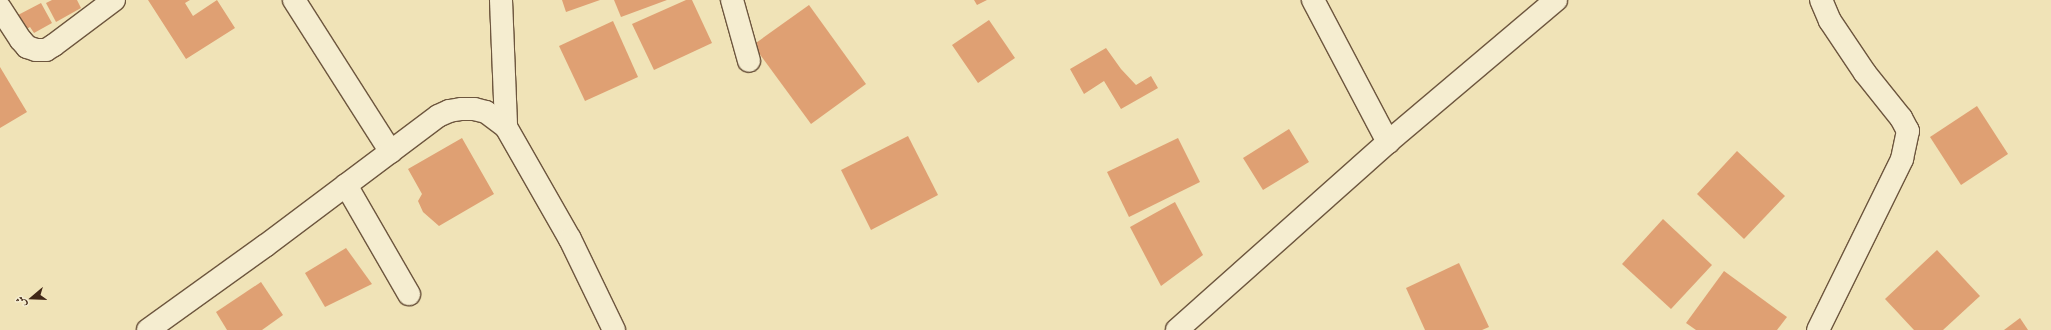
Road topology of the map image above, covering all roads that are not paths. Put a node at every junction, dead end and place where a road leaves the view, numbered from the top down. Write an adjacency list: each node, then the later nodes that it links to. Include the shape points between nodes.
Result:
1 (114, 0): 8 (street, via 54,45 41,50 27,47)
2 (294, 0): 12 (street)
3 (501, 0): 10 (street)
4 (732, 0): 9 (street)
5 (1313, 0): 11 (street)
6 (1556, 0): 11 (street)
7 (1821, 0): 18 (street, via 1830,21 1865,73 1901,118 1908,132 1902,159)
8 (0, 8)
9 (749, 61)
10 (506, 127): 12 (street, via 486,112 462,109 449,111 438,116); 16 (street, via 570,239)
11 (1388, 142): 17 (street)
12 (391, 152): 13 (street)
13 (346, 185): 14 (street); 15 (street)
14 (410, 294)
15 (148, 330)
16 (614, 330)
17 (1177, 330)
18 (1818, 330)

